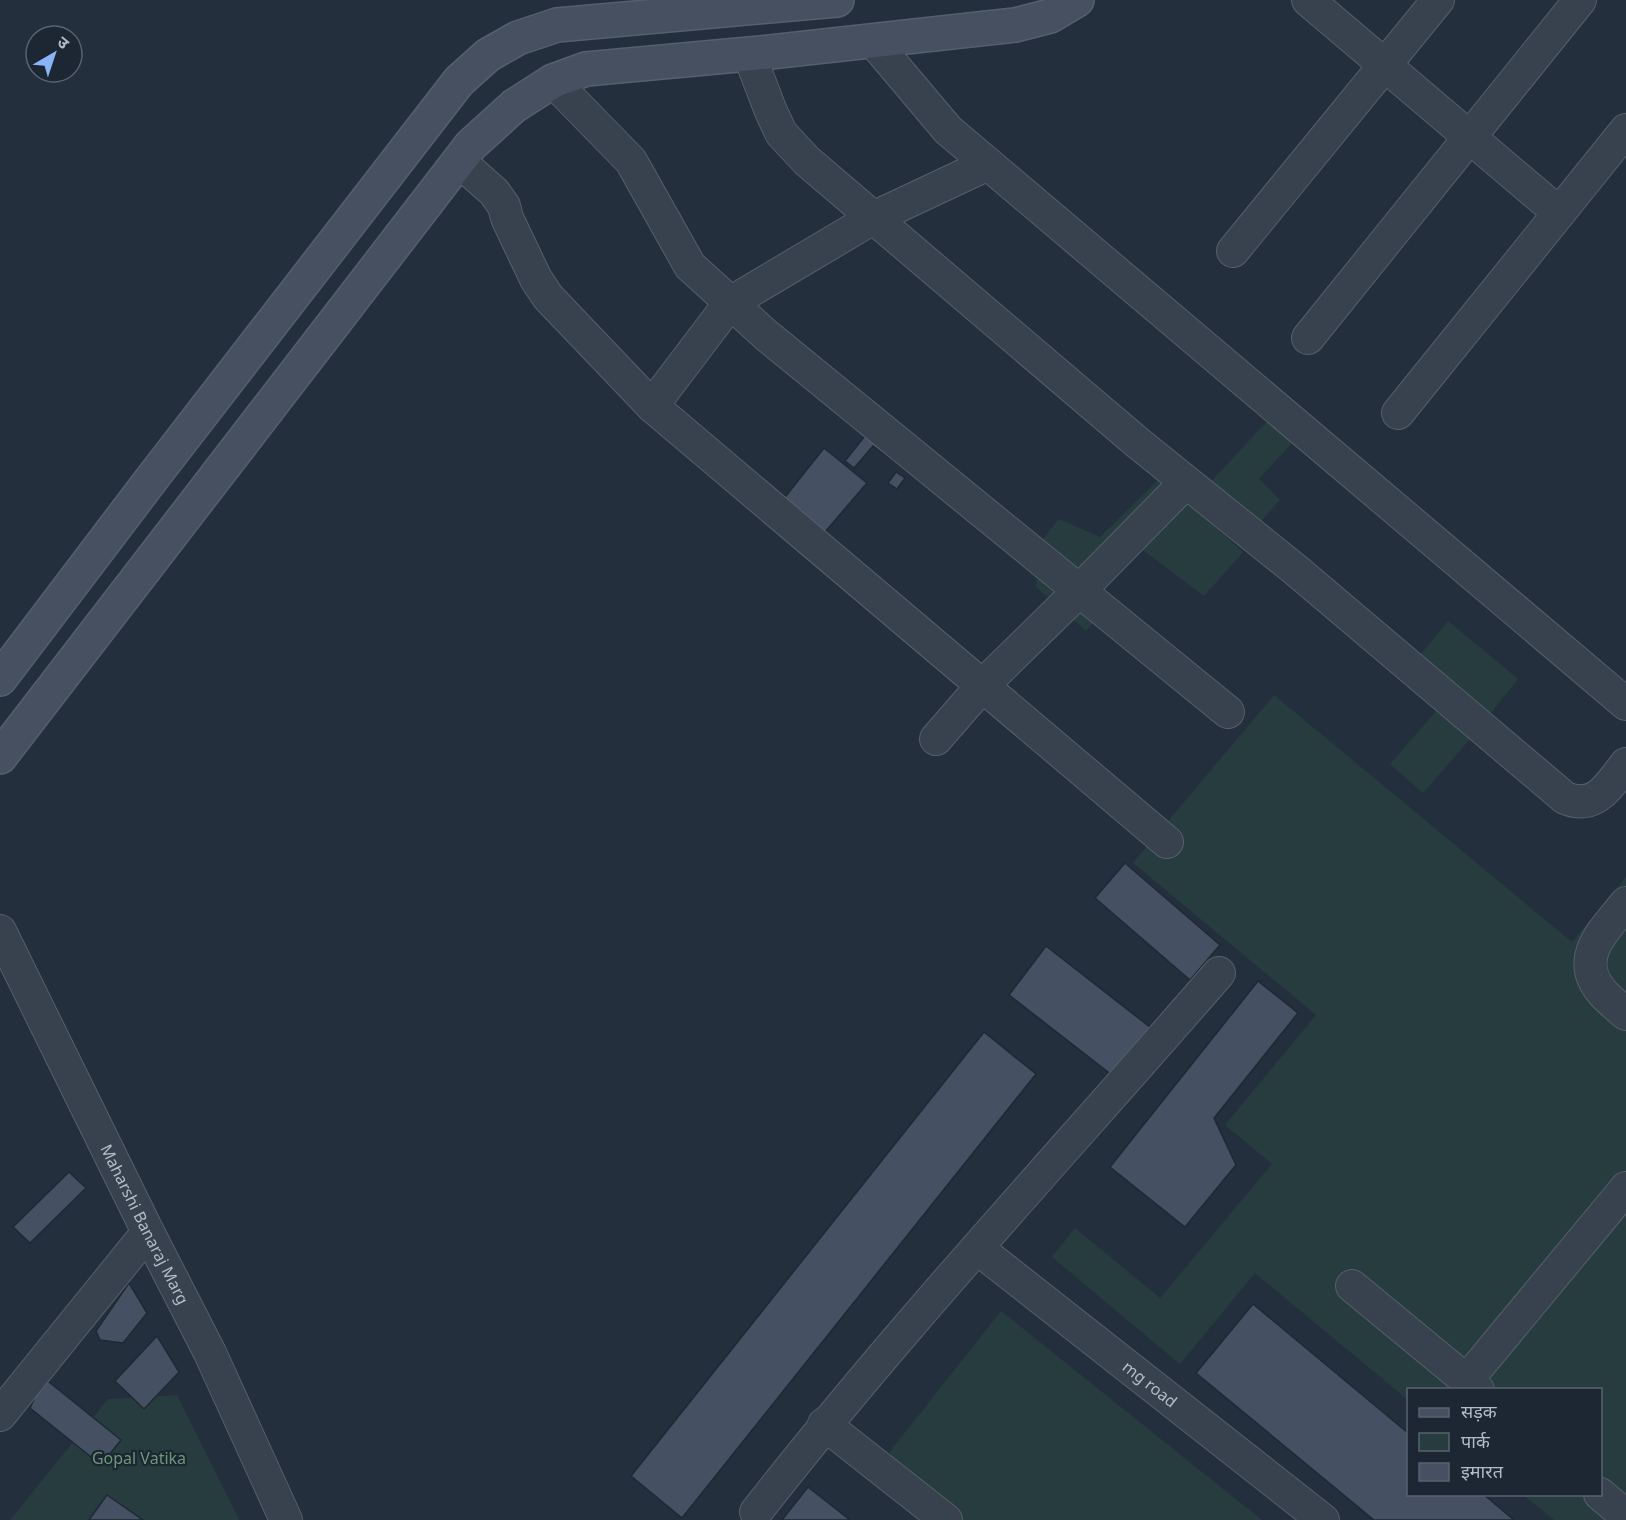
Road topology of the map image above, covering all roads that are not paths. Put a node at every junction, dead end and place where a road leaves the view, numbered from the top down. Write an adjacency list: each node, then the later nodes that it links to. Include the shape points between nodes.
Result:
1 (837, 0): 23 (street, via 556,25 518,38 488,55 459,81)
2 (1077, 0): 6 (street, via 1050,16 1015,25)
3 (1308, 0): 8 (street)
4 (1438, 0): 8 (street)
5 (1580, 0): 11 (street)
6 (873, 41): 7 (street); 13 (street, via 948,130)
7 (749, 54): 9 (street, via 586,69); 15 (street, via 781,133)
8 (1384, 66): 11 (street); 16 (street)
9 (553, 81): 12 (street, via 514,106); 17 (street, via 631,161 690,266)
10 (1626, 130): 14 (street)
11 (1468, 137): 14 (street); 18 (street)
12 (459, 161): 19 (street, via 499,199 548,297); 28 (street)
13 (988, 164): 15 (street); 25 (street)
14 (1559, 213): 20 (street)
15 (873, 218): 17 (street); 21 (street)
16 (1233, 250)
17 (730, 303): 19 (street); 22 (street)
18 (1308, 338)
19 (651, 406): 24 (street)
20 (1398, 412)
21 (1186, 482): 22 (street); 29 (street, via 1564,798 1577,803 1602,794)
22 (1079, 591): 24 (street); 26 (street)
23 (0, 679)
24 (982, 686): 27 (street); 30 (street)
25 (1626, 704)
26 (1228, 712)
27 (936, 739)
28 (0, 757)
29 (1626, 764)
30 (1167, 842)
31 (1626, 903): 34 (street, via 1593,946 1590,960 1593,978)
32 (0, 931): 36 (street, Maharshi Banaraj Marg)
33 (1219, 973): 37 (street)
34 (1626, 1014)
35 (1626, 1188): 39 (street)
36 (148, 1232): 40 (street); 45 (street, Maharshi Banaraj Marg, via 210,1353)
37 (976, 1248): 41 (street); 47 (street, mg road)
38 (1352, 1286): 39 (street)
39 (1472, 1385)
40 (0, 1415)
41 (824, 1425): 43 (street); 46 (street)
42 (1602, 1496): 44 (street)
43 (756, 1512)
44 (1626, 1516)
45 (286, 1520)
46 (946, 1520)
47 (1323, 1520)

